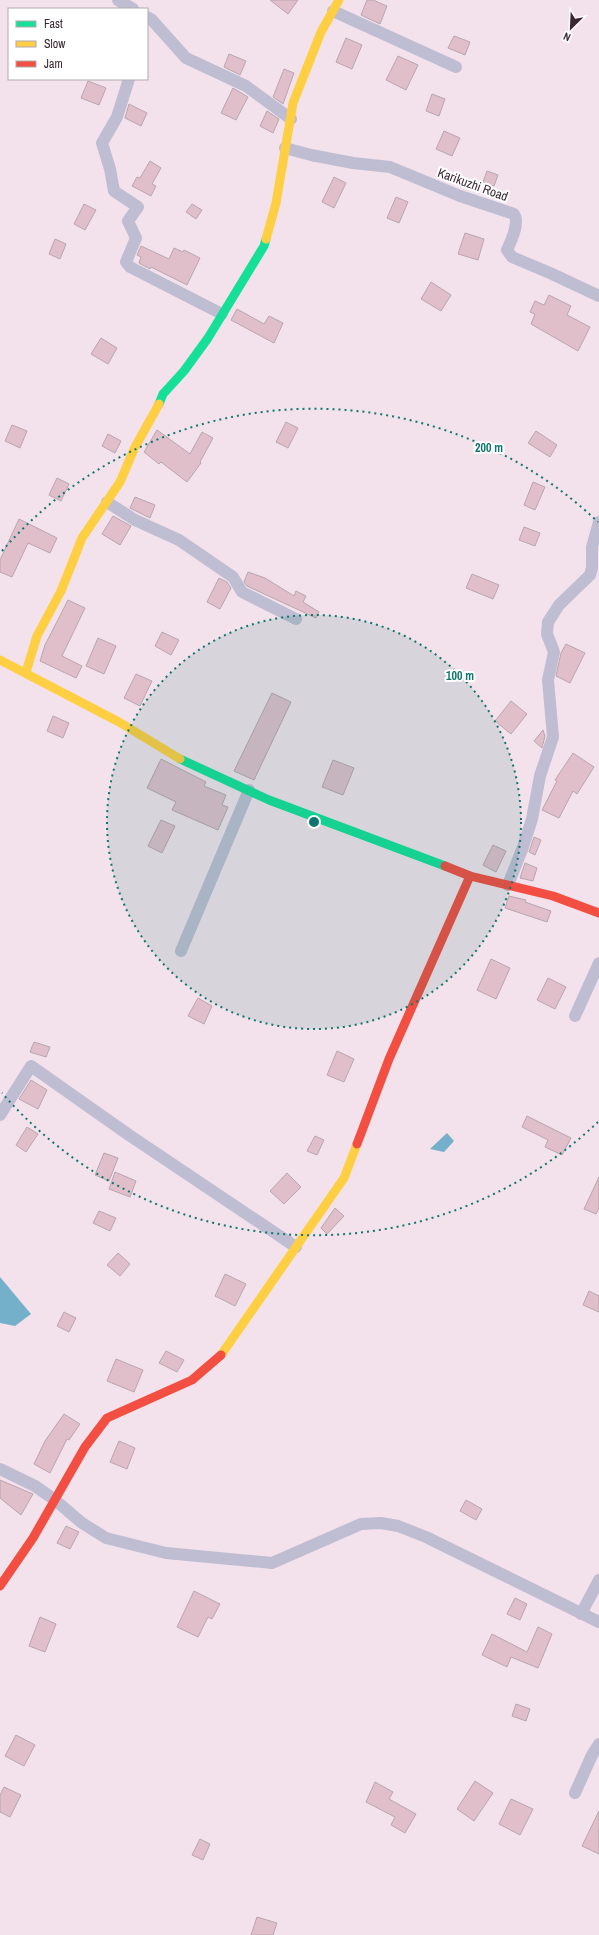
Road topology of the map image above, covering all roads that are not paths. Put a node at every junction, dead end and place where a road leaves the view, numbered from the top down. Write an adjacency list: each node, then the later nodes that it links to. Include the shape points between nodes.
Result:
1 (118, 0): 3 (street)
2 (339, 0): 4 (street)
3 (131, 8)
4 (333, 11): 6 (street); 8 (street, via 321,32 293,103)
5 (149, 19): 8 (street, via 186,58 246,86)
6 (456, 67)
7 (129, 80): 11 (street, via 117,117 102,143 114,191 138,207 128,221 136,238 126,262 130,267)
8 (292, 119): 9 (street)
9 (285, 148): 10 (street, Karikuzhi Road, via 311,156 390,167 460,196 514,214 516,225 508,250 512,257); 11 (street, via 276,203 264,246)
10 (599, 296)
11 (222, 314): 12 (street, via 184,371 163,394 120,482)
12 (107, 502): 14 (street, via 135,520 179,540 233,576 242,592); 16 (street, via 82,538 61,591 36,636)
13 (599, 522): 19 (street, via 592,547 590,575 559,605 548,622 547,634 554,652 548,680 554,737 540,776 532,819)
14 (296, 619)
15 (0, 660): 16 (street)
16 (26, 672): 17 (street, via 119,722 180,759)
17 (249, 790): 18 (street, via 268,800); 21 (street)
18 (470, 876): 19 (street); 25 (street, via 389,1059 344,1178)
19 (508, 885): 20 (street, via 553,896)
20 (599, 913)
21 (181, 951)
22 (599, 963): 23 (street)
23 (575, 1016)
24 (0, 1115): 25 (street, via 31,1066)
25 (296, 1247): 27 (street, via 223,1353 192,1380 107,1418 85,1447)
26 (0, 1469): 27 (street, via 35,1486)
27 (55, 1500): 29 (street); 30 (street, via 82,1523 106,1538 166,1553 272,1564 361,1524 381,1523 398,1526 426,1537)
28 (599, 1580): 30 (street)
29 (0, 1586)
30 (581, 1614): 31 (street)
31 (599, 1622)
32 (599, 1744): 33 (street)
33 (575, 1793)

